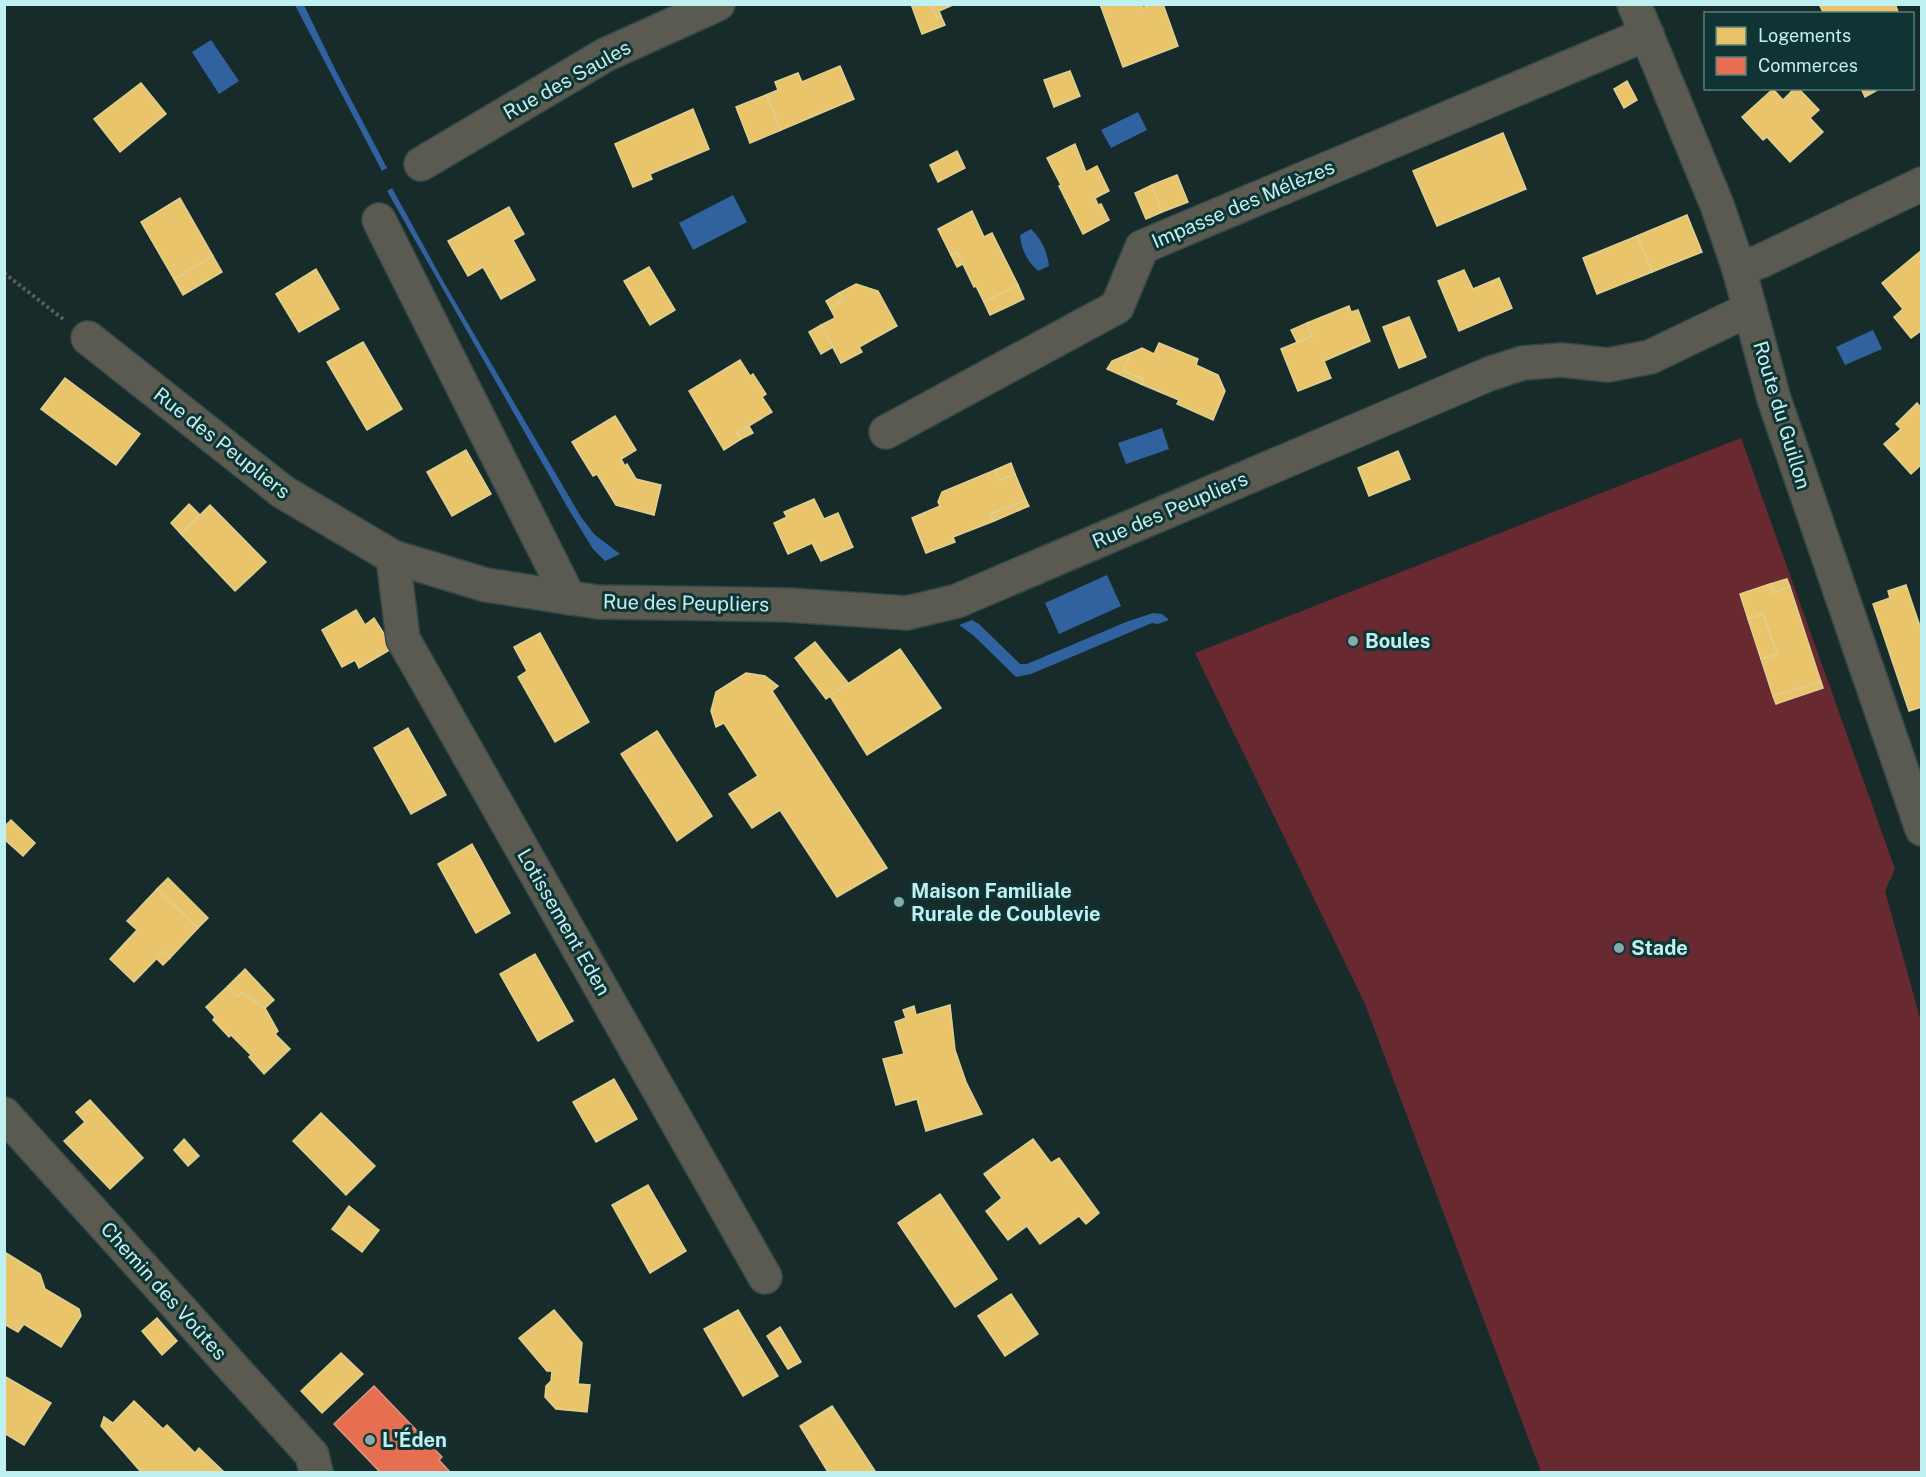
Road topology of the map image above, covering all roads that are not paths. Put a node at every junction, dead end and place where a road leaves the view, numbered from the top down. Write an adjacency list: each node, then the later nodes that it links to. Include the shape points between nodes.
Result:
1 (718, 4): 4 (street, Rue des Saules, via 605,55)
2 (1634, 4): 3 (street, Route du Guillon)
3 (1647, 34): 7 (street, Route du Guillon, via 1717,205); 10 (street, Impasse des Mélèzes, via 1142,247 1117,307)
4 (421, 164)
5 (1922, 184): 7 (street)
6 (379, 220): 12 (street)
7 (1739, 270): 8 (street, Route du Guillon)
8 (1750, 309): 12 (street, Rue des Peupliers, via 1650,357 1608,365 1562,360 1523,363 1489,374 957,601 907,613); 13 (street, Route du Guillon, via 1774,399)
9 (88, 338): 11 (street, Rue des Peupliers, via 283,492)
10 (886, 432)
11 (393, 557): 12 (street, Rue des Peupliers, via 486,585); 15 (street, Lotissement Eden, via 404,639)
12 (569, 598)
13 (1922, 829)
14 (4, 1114): 16 (street, Chemin des Voûtes, via 312,1455)
15 (765, 1277)
16 (316, 1473)

